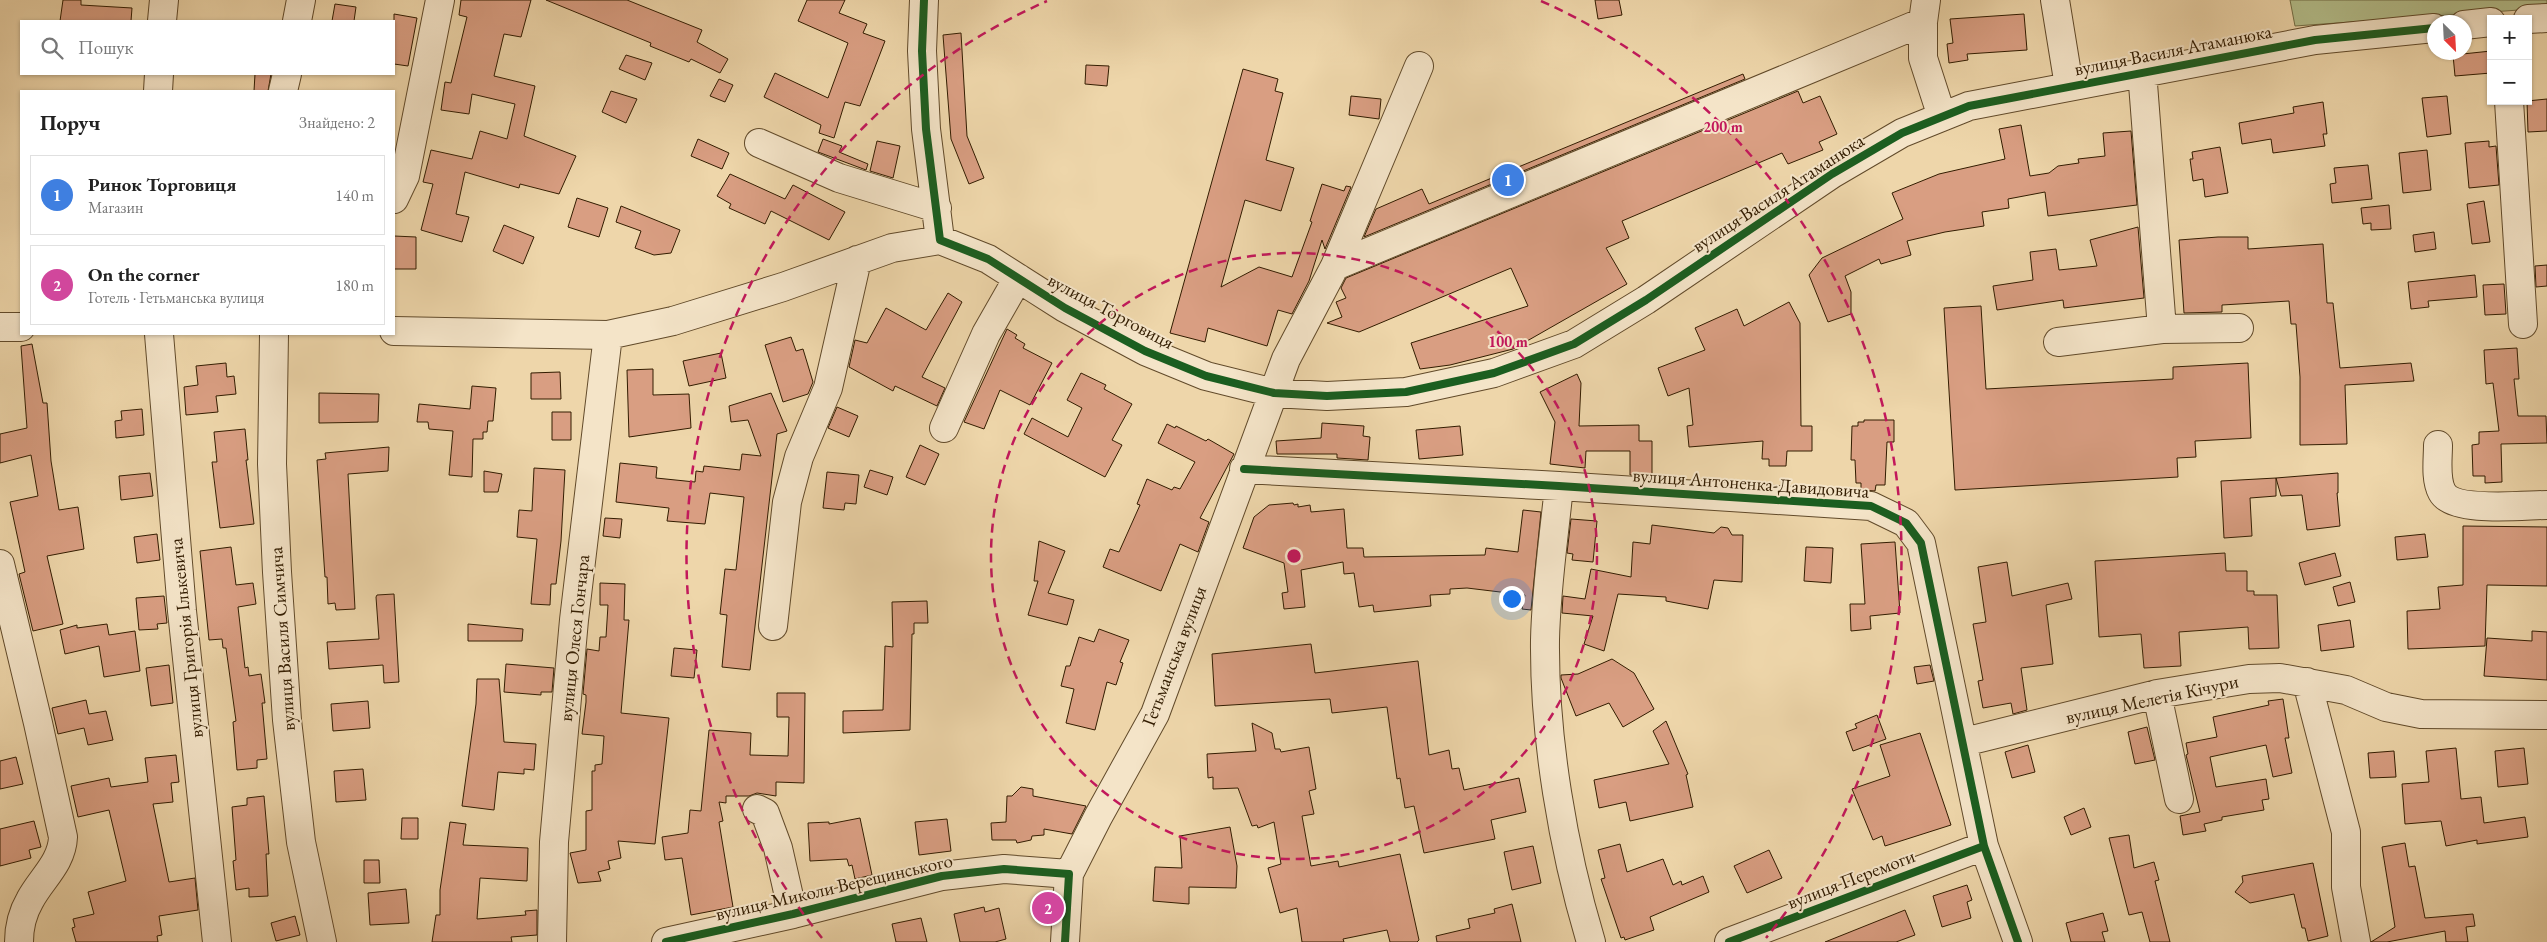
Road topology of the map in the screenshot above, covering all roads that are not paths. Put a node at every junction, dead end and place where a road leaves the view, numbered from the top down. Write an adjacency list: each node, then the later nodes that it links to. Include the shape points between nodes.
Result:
1 (164, 0): 9 (street)
2 (301, 0): 10 (street)
3 (440, 0): 24 (street, via 405,176)
4 (924, 0): 25 (street, via 922,51 926,129)
5 (2056, 0): 18 (street)
6 (1924, 11): 22 (street, via 1923,58); 28 (street)
7 (2547, 18): 8 (street)
8 (2532, 19)
9 (162, 20)
10 (297, 20)
11 (2487, 22): 12 (street)
12 (2472, 24)
13 (2427, 29): 15 (street, вулиця Василя Атаманюка, via 2315,40)
14 (1419, 66): 28 (street, Гетьманська вулиця)
15 (2142, 71): 18 (street, вулиця Василя Атаманюка); 34 (street)
16 (159, 75): 19 (street)
17 (287, 75): 20 (street)
18 (2069, 86): 22 (street, вулиця Василя Атаманюка, via 1969,106)
19 (158, 90)
20 (284, 90)
21 (2508, 105): 30 (street)
22 (1942, 117): 40 (street, вулиця Василя Атаманюка, via 1902,133 1832,174 1646,300 1574,344 1494,374 1406,392 1327,396)
23 (759, 143): 25 (street, via 838,178)
24 (395, 197)
25 (937, 208): 26 (street)
26 (940, 240): 27 (street, via 892,248); 29 (street, вулиця Торговиця, via 988,259)
27 (857, 260): 38 (street, via 673,322); 47 (street, via 828,388 798,457 787,502)
28 (1335, 266): 40 (street, Гетьманська вулиця, via 1286,359)
29 (1018, 278): 40 (street, вулиця Торговиця, via 1065,308 1145,351 1206,376); 41 (street, via 986,334)
30 (2523, 324)
31 (0, 327): 32 (street)
32 (20, 327)
33 (2239, 328): 34 (street)
34 (2162, 329): 39 (street)
35 (395, 331): 38 (street)
36 (159, 335): 58 (street, вулиця Григорія Ількевича, via 182,611)
37 (274, 335): 59 (street, вулиця Василя Симчича, via 272,464 287,720 300,842)
38 (608, 335): 60 (street, вулиця Олеся Гончара, via 554,842)
39 (2058, 342)
40 (1274, 393): 43 (street, Гетьманська вулиця)
41 (944, 428)
42 (2438, 445): 45 (street, via 2440,487 2449,500 2478,505)
43 (1244, 469): 44 (street, вулиця Антоненка-Давидовича); 55 (street, Гетьманська вулиця, via 1155,714)
44 (1559, 486): 51 (street, вулиця Антоненка-Давидовича, via 1871,506 1906,523 1921,543); 63 (street, via 1546,630 1546,678 1564,826 1580,906)
45 (2547, 505)
46 (0, 564): 57 (street, via 62,837 57,861 27,905)
47 (773, 626)
48 (2307, 682): 49 (street, вулиця Мелетія Кічури, via 2280,678 2249,679); 50 (street, вулиця Мелетія Кічури, via 2346,690 2386,707 2421,714); 66 (street, via 2346,832 2346,887)
49 (2157, 694): 51 (street, вулиця Мелетія Кічури); 52 (street)
50 (2547, 714)
51 (1964, 742): 54 (street, вулиця Антоненка-Давидовича)
52 (2179, 799)
53 (757, 809): 56 (street, via 765,813 778,848)
54 (1984, 846): 64 (street, вулиця Перемоги); 65 (street, вулиця Антоненка-Давидовича)
55 (1069, 874): 56 (street, вулиця Миколи Верещинського, via 1004,869 942,876); 62 (street, Гетьманська вулиця)
56 (793, 914): 61 (street, вулиця Миколи Верещинського)
57 (19, 942)
58 (217, 942)
59 (322, 942)
60 (552, 942)
61 (666, 942)
62 (1065, 942)
63 (1591, 942)
64 (1729, 942)
65 (2018, 942)
66 (2356, 942)

